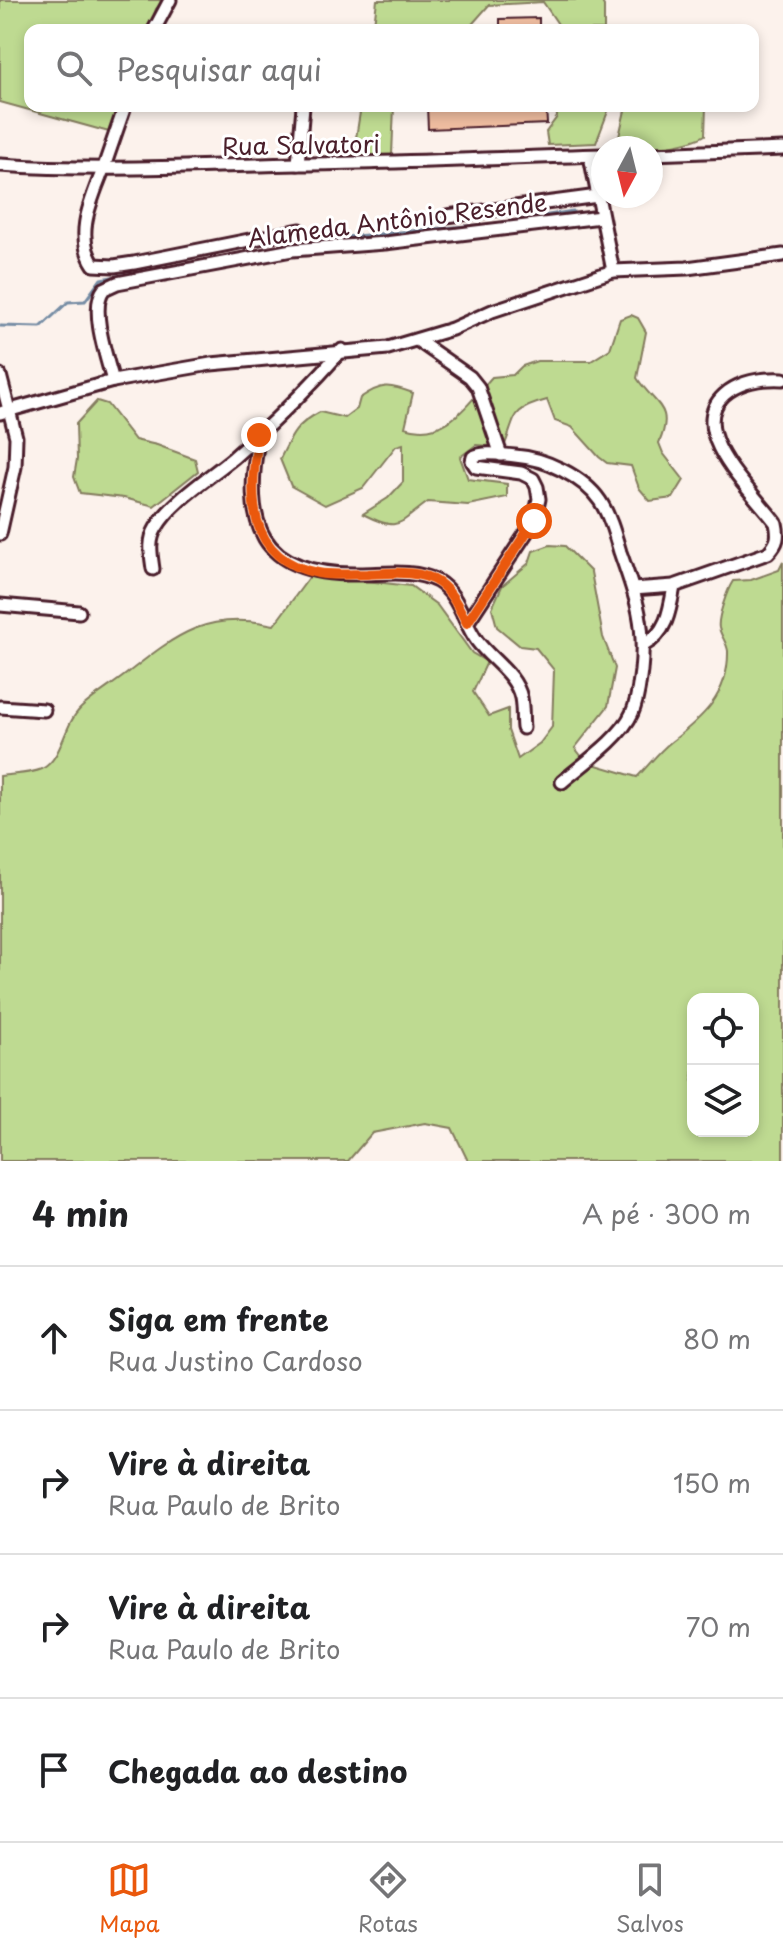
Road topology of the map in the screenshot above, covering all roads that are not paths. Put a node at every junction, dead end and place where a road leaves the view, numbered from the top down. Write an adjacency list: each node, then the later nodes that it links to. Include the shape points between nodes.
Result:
1 (170, 0): 2 (street)
2 (157, 24)
3 (123, 112): 11 (street)
4 (302, 112): 9 (street)
5 (783, 149): 6 (street)
6 (663, 154)
7 (590, 156): 8 (street); 9 (street, Rua Salvatori)
8 (591, 161)
9 (298, 164): 11 (street, Rua Salvatori)
10 (0, 165): 11 (street, Rua Salvatori)
11 (103, 169): 16 (street, Alameda Antônio Resende, via 87,212 86,246 94,265 114,266)
12 (591, 197): 14 (street, Alameda Antônio Resende)
13 (600, 208): 15 (street)
14 (447, 216)
15 (601, 217): 18 (street); 23 (street, Alameda Antônio Resende, via 292,250 111,285 98,302)
16 (300, 230)
17 (783, 255): 18 (street)
18 (613, 271): 19 (street)
19 (417, 340): 20 (street, via 388,348); 26 (street, via 478,387)
20 (342, 350): 23 (street); 25 (street)
21 (0, 375): 24 (street)
22 (783, 379): 29 (street, via 735,386 712,416 713,436 727,464 776,523 776,545 768,553)
23 (113, 381): 24 (street)
24 (5, 412): 27 (street, via 16,437 15,467)
25 (259, 435): 28 (street, via 157,526 151,539); 33 (street, via 255,512 267,546 317,573 399,573 431,579 453,597)
26 (501, 455): 30 (street, via 549,464 599,499); 33 (street, via 476,455 472,461 476,467 533,479 539,499 534,521)
27 (0, 534)
28 (153, 569)
29 (674, 586): 30 (street); 34 (street, via 667,620)
30 (633, 589): 34 (street)
31 (0, 605): 32 (street)
32 (79, 612)
33 (467, 623): 37 (street, via 517,686)
34 (644, 645): 38 (street, via 632,714)
35 (0, 707): 36 (street)
36 (44, 710)
37 (523, 728)
38 (562, 782)

